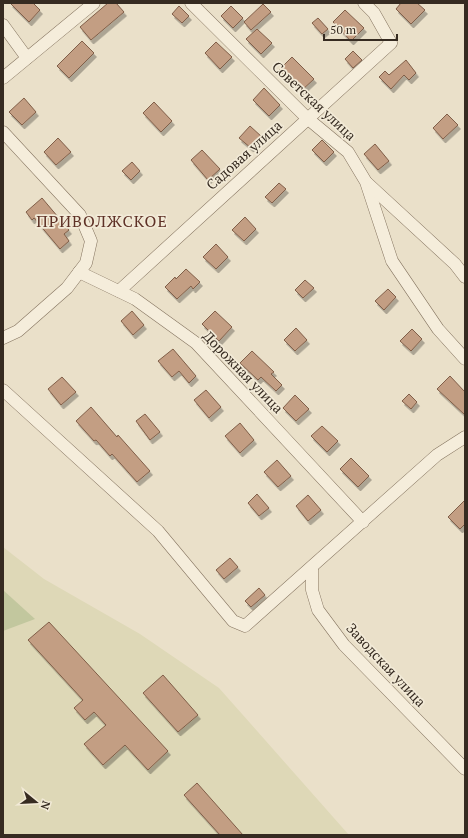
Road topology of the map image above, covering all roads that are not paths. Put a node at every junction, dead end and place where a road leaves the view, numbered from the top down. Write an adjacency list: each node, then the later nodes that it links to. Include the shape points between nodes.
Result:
1 (94, 3): 5 (street)
2 (191, 3): 7 (street, Советская улица)
3 (364, 3): 7 (street, Садовая улица, via 374,13 391,43)
4 (3, 25): 5 (street)
5 (27, 58): 6 (street)
6 (3, 78)
7 (307, 118): 9 (street, Советская улица, via 348,152); 12 (street, Садовая улица)
8 (3, 132): 10 (street, via 80,215 91,241 86,263)
9 (366, 182): 11 (street, via 455,264); 14 (street, Советская улица, via 392,261 438,329)
10 (79, 272): 12 (street, Дорожная улица); 13 (street, via 66,288 18,330)
11 (465, 277)
12 (119, 291): 17 (street, Дорожная улица, via 135,299 196,343)
13 (3, 338)
14 (465, 359)
15 (3, 390): 18 (street, via 158,531 233,622 246,626)
16 (465, 438): 17 (street, via 438,456)
17 (363, 522): 18 (street)
18 (312, 568): 19 (street, Заводская улица, via 312,590 318,610 344,645)
19 (465, 769)

